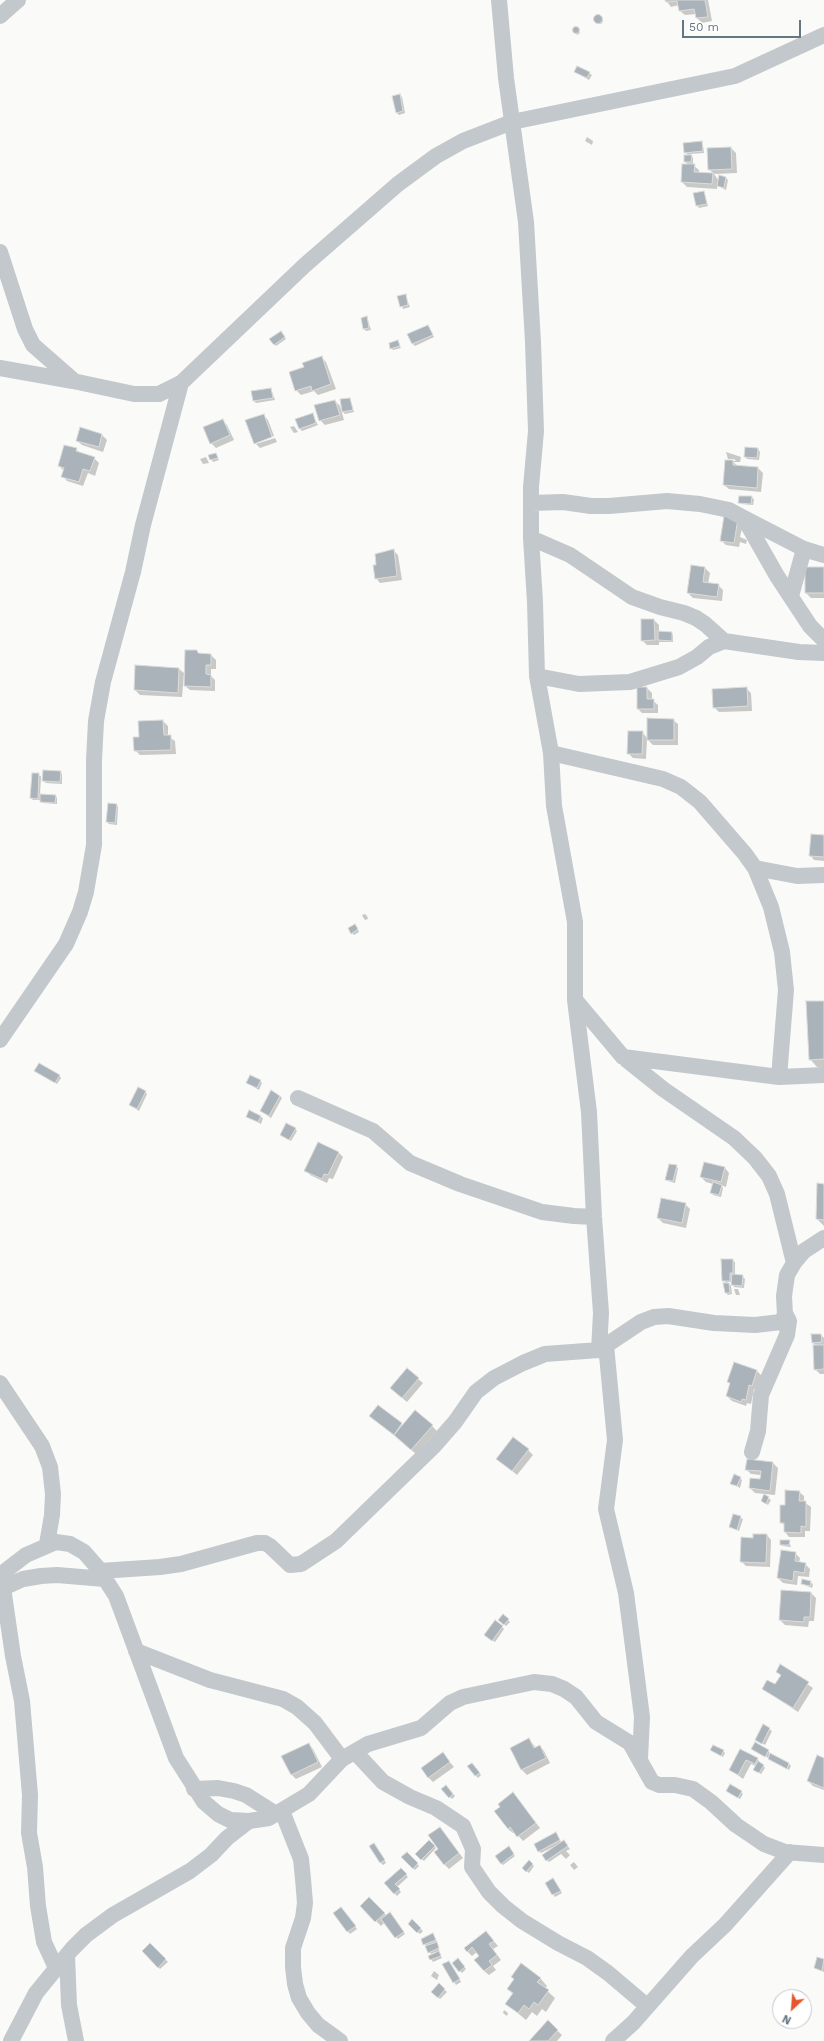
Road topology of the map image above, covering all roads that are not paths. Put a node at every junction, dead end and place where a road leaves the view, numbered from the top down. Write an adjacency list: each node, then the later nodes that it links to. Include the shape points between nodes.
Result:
1 (18, 0): 3 (street)
2 (500, 0): 5 (street, via 500,26)
3 (0, 16)
4 (824, 35): 5 (street, via 735,76)
5 (512, 122): 9 (street, via 463,141 407,177 305,265); 10 (street, via 526,222 532,342 536,431)
6 (0, 252): 8 (street, via 25,329 33,345)
7 (0, 368): 8 (street)
8 (73, 380): 9 (street, via 134,394 159,394)
9 (181, 383): 24 (street, via 103,682 96,721 94,845 86,892 66,944)
10 (531, 503): 11 (street, via 563,502 609,506 667,501 722,508); 12 (street)
11 (744, 518): 13 (street); 15 (street)
12 (531, 538): 17 (street, via 570,555 632,597 696,618); 19 (street)
13 (804, 549): 14 (street); 15 (street)
14 (824, 555)
15 (791, 596): 16 (street, via 810,626)
16 (824, 640)
17 (724, 641): 18 (street); 19 (street, via 709,647 679,667 630,682 579,684)
18 (824, 653)
19 (537, 676): 20 (street)
20 (551, 753): 21 (street, via 663,779 681,787 715,818); 23 (street, via 554,806 576,922)
21 (755, 868): 22 (street, via 797,876); 27 (street, via 771,908 782,952 786,990)
22 (824, 875)
23 (575, 1000): 25 (street); 29 (street, via 589,1112)
24 (0, 1040)
25 (623, 1057): 27 (street); 31 (street, via 730,1135 755,1158 769,1176 777,1194)
26 (824, 1075): 27 (street)
27 (779, 1077)
28 (298, 1098): 29 (street, via 373,1131 410,1163 460,1184 542,1212)
29 (594, 1217): 33 (street)
30 (824, 1238): 31 (street, via 804,1251)
31 (794, 1263): 32 (street, via 786,1280)
32 (785, 1313): 33 (street, via 781,1322 775,1324 714,1323 668,1316 654,1317 641,1322); 35 (street, via 790,1321 787,1335 761,1395 758,1431)
33 (602, 1347): 37 (street, via 545,1354 494,1378 476,1392 434,1446 336,1541 301,1564 290,1565 270,1546 257,1543 181,1564); 41 (street, via 615,1440 606,1509 626,1593 642,1717)
34 (0, 1383): 36 (street, via 42,1446 50,1467 52,1508)
35 (752, 1452)
36 (47, 1544): 37 (street, via 70,1544 84,1552); 38 (street, via 26,1555)
37 (103, 1575): 38 (street, via 42,1576 13,1582); 39 (street, via 116,1596)
38 (1, 1579): 48 (street, via 22,1701 30,1795 29,1833 38,1906 44,1942)
39 (136, 1651): 40 (street, via 210,1680 283,1700 297,1707); 42 (street, via 176,1758)
40 (348, 1755): 41 (street, via 368,1744 421,1728 450,1703 462,1697 534,1682 552,1684 576,1697 596,1722 630,1742); 43 (street, via 309,1794); 49 (street, via 382,1782 436,1808 463,1826 473,1849 472,1867 503,1906 522,1921 603,1969)
41 (640, 1759): 45 (street, via 652,1782 693,1789 751,1837)
42 (194, 1789): 43 (street, via 218,1788 234,1791); 44 (street, via 218,1814 230,1820)
43 (279, 1812): 44 (street, via 269,1818); 52 (street, via 301,1859 304,1879 305,1903 293,1948 292,1967 295,1984 299,1998 308,2013 318,2025)
44 (249, 1821): 47 (street, via 190,1871 113,1915 86,1935)
45 (790, 1852): 46 (street); 49 (street, via 725,1925 692,1956)
46 (824, 1855)
47 (66, 1955): 48 (street); 51 (street, via 69,2005)
48 (56, 1968): 50 (street, via 36,1994)
49 (647, 2006): 53 (street)
50 (11, 2041)
51 (76, 2041)
52 (340, 2041)
53 (613, 2041)

